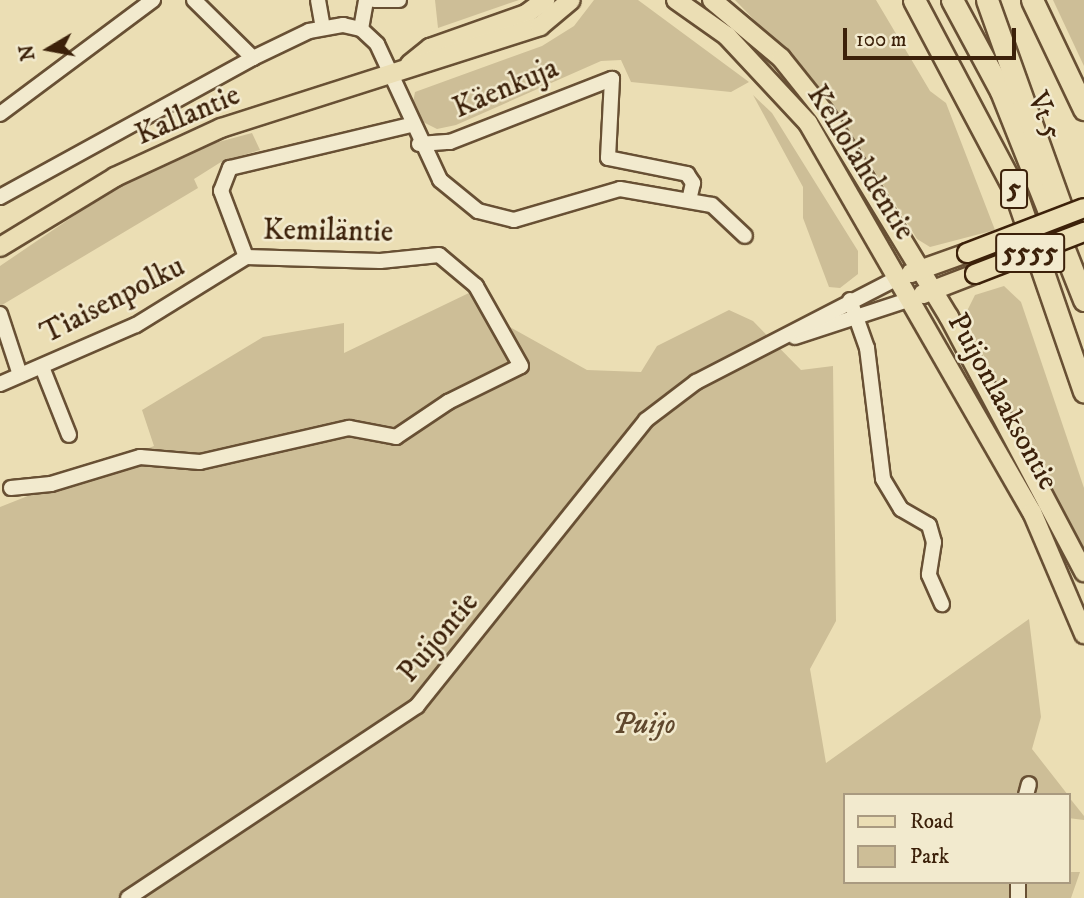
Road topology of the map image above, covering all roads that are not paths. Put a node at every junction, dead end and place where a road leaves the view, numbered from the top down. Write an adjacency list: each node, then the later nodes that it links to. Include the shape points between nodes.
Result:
1 (153, 0): 21 (street)
2 (194, 0): 17 (street)
3 (318, 0): 15 (street)
4 (366, 0): 16 (street)
5 (376, 0): 6 (street)
6 (399, 0)
7 (545, 0): 18 (main road, Kallantie, via 526,14 430,48)
8 (571, 0): 18 (main road, Kallantie, via 540,26 435,62)
9 (676, 0): 32 (main road, Kellolahdentie, via 727,36 808,123)
10 (712, 0): 31 (main road, Kellolahdentie, via 781,58 825,113)
11 (914, 0): 44 (highway, Vt 5 / 5, via 1015,191)
12 (952, 0): 37 (highway, Vt 5 / 5, via 1002,91)
13 (987, 0): 33 (highway, via 1041,138)
14 (1032, 0): 20 (highway)
15 (323, 27): 16 (street); 17 (street)
16 (361, 29): 19 (street, via 377,44)
17 (253, 58): 24 (street)
18 (410, 64): 19 (main road, Kallantie)
19 (388, 72): 22 (street); 29 (main road, Kallantie, via 221,128 115,177)
20 (1084, 109)
21 (0, 114)
22 (410, 125): 23 (street); 30 (street, Kemiläntie, via 230,168 221,191)
23 (419, 144): 25 (street, via 458,200 495,217 514,220 621,189); 25 (street, Käenkuja, via 450,142 612,79 608,158 687,174 693,183)
24 (0, 197)
25 (690, 201): 28 (street, via 712,205)
26 (1084, 208): 31 (main road, 5555, bridge)
27 (1084, 232): 34 (main road, 5555, bridge)
28 (745, 236)
29 (0, 247)
30 (246, 257): 41 (street, Tiaisenpolku, via 136,325); 46 (street, Kemiläntie, via 380,261 439,255 476,286 521,366 448,402 407,433 384,437 349,428 200,462 140,457 51,484)
31 (922, 269): 32 (main road, 5555); 34 (main road, Puijonlaaksontie)
32 (899, 276): 35 (main road, Puijonlaaksontie); 36 (street, Puijontie / 5555)
33 (1084, 285)
34 (932, 289): 35 (main road, 5555); 47 (main road, Puijonlaaksontie)
35 (911, 299): 39 (street, Puijontie / 5555); 49 (main road, Puijonlaaksontie, via 1032,512)
36 (850, 300): 39 (street); 40 (street, Puijontie / 5555)
37 (1084, 300)
38 (0, 314): 42 (street)
39 (855, 314): 40 (street, Puijontie / 5555); 48 (street, via 867,348 883,479 901,509 929,525 934,542 929,575)
40 (741, 358): 50 (street, Puijontie / 5555, via 646,420 417,706)
41 (42, 367): 42 (street, Tiaisenpolku); 45 (street)
42 (20, 375): 43 (street, Tiaisenpolku)
43 (0, 384)
44 (1084, 391)
45 (69, 435)
46 (11, 488)
47 (1084, 572)
48 (942, 604)
49 (1084, 634)
50 (128, 898)

